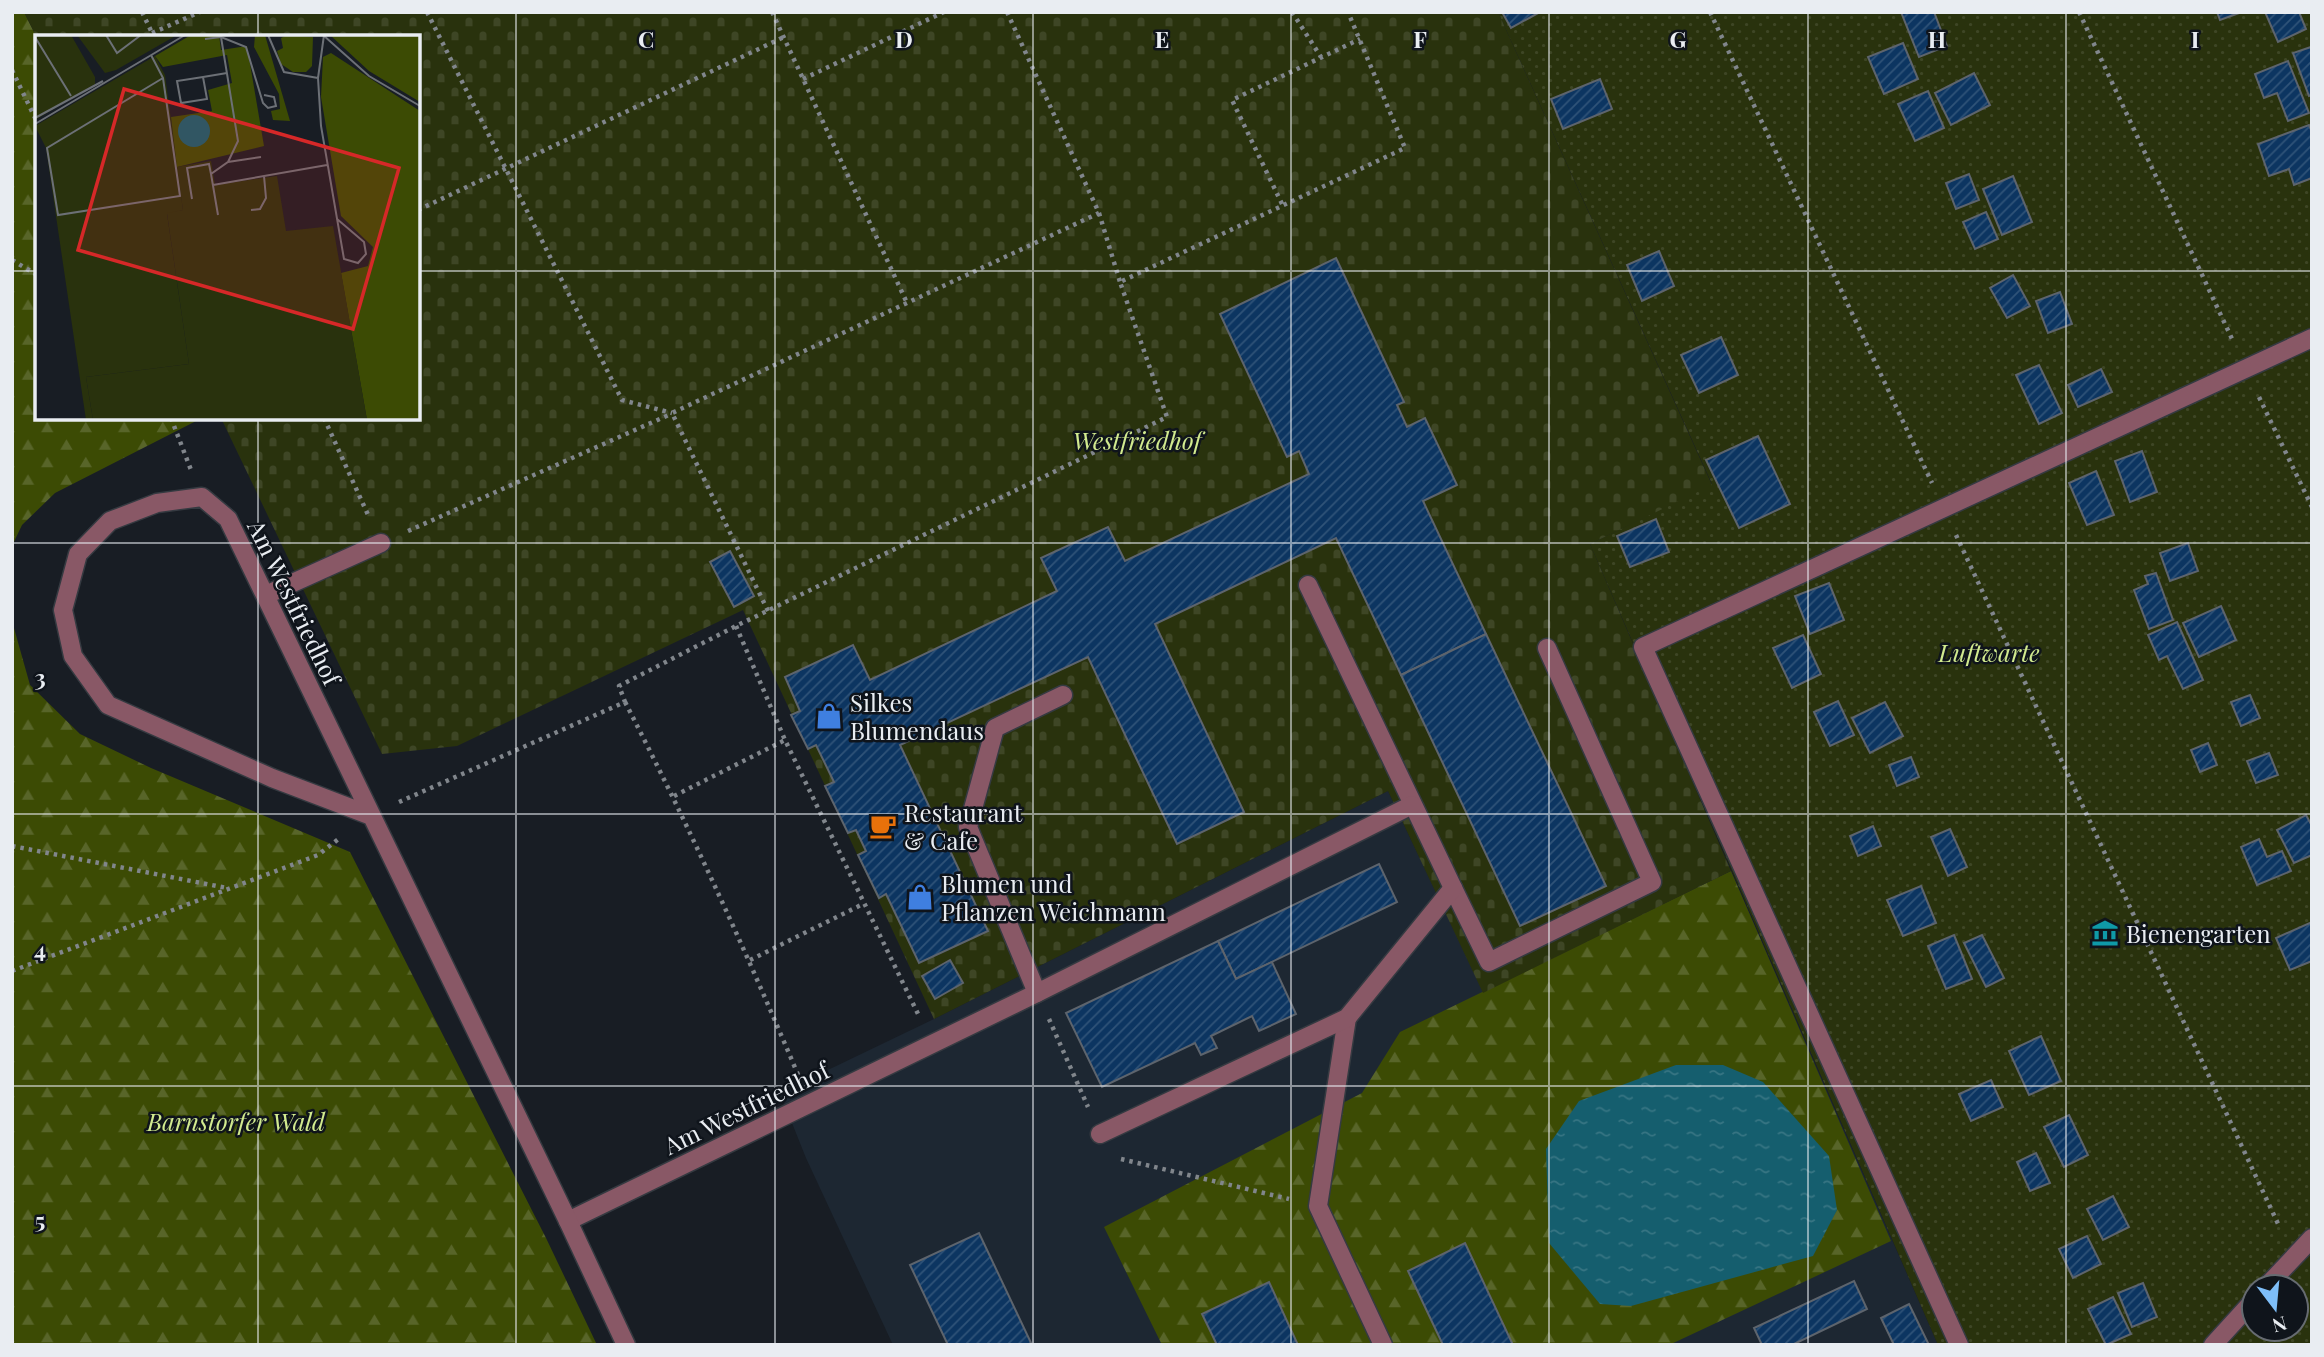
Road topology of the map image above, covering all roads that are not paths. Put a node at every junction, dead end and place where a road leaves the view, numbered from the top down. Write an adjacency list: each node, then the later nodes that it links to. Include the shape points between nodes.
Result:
1 (2312, 338): 19 (street, via 1643,647)
2 (381, 543): 4 (street)
3 (1308, 585): 7 (street)
4 (266, 595): 8 (street, Am Westfriedhof); 8 (street, Am Westfriedhof, via 228,519 202,497 156,503 110,521 78,554 63,610 73,656 108,705 272,778)
5 (1547, 648): 9 (street, via 1652,883 1489,962)
6 (1063, 695): 10 (street, via 995,728 968,827)
7 (1412, 805): 9 (street); 10 (street, Am Westfriedhof)
8 (369, 815): 13 (street, Am Westfriedhof)
9 (1453, 888): 11 (street)
10 (1037, 993): 13 (street, Am Westfriedhof)
11 (1347, 1018): 12 (street); 18 (street, via 1318,1206)
12 (1100, 1134)
13 (568, 1221): 17 (street, Am Westfriedhof)
14 (2312, 1238): 15 (street)
15 (2279, 1273)
16 (2240, 1315): 20 (street)
17 (626, 1345)
18 (1382, 1345)
19 (1959, 1345)
20 (2213, 1345)

